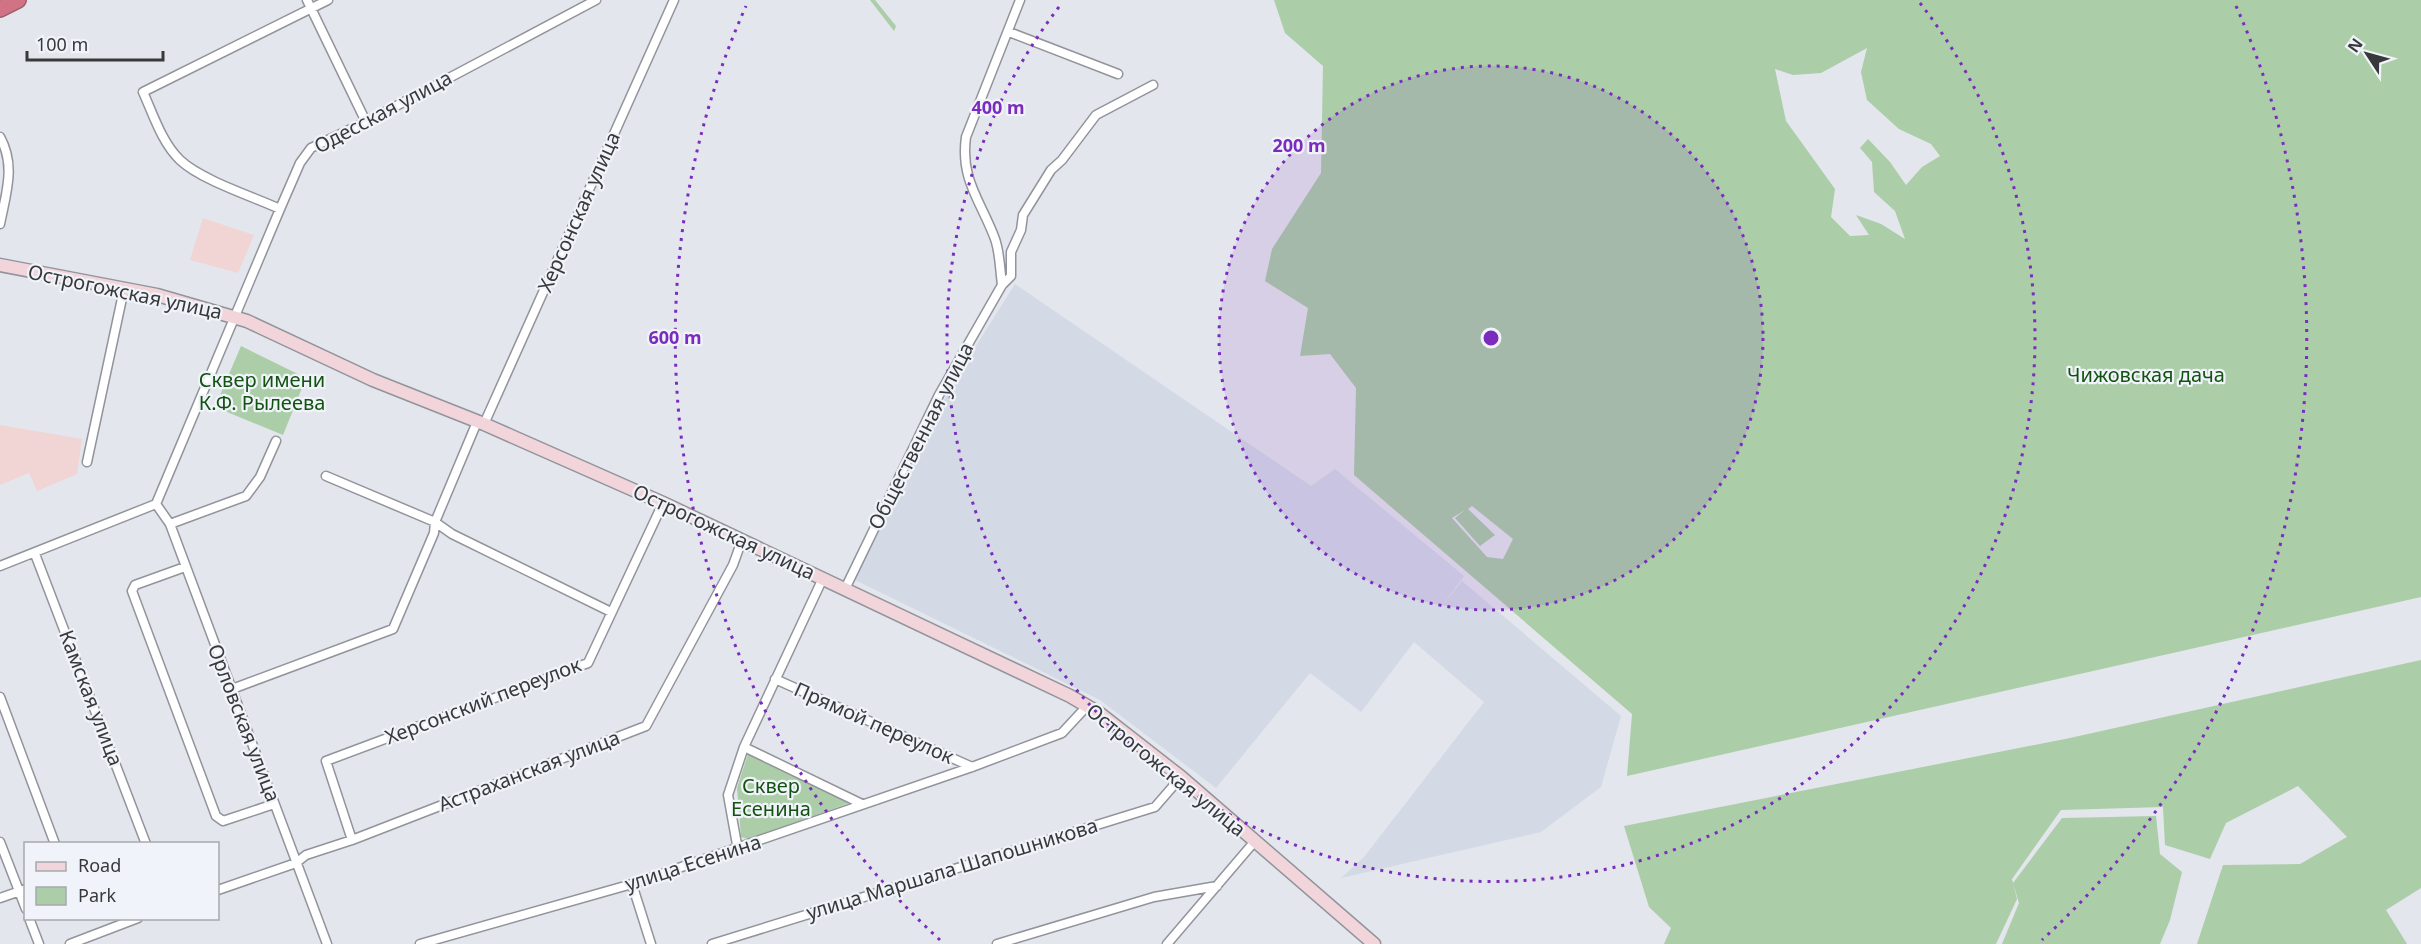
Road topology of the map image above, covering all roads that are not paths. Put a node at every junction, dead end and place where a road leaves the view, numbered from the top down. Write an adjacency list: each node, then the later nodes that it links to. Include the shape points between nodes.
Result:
1 (18, 0): 7 (highway)
2 (307, 0): 8 (street)
3 (328, 0): 8 (street)
4 (596, 0): 12 (street, Одесская улица)
5 (674, 0): 20 (street, Херсонская улица)
6 (1020, 0): 9 (street)
7 (0, 9)
8 (311, 9): 12 (street); 14 (street, via 142,92 160,131 181,161)
9 (1009, 32): 10 (street); 17 (street, via 966,137 963,157 967,177 995,240)
10 (1118, 74)
11 (1153, 85): 17 (street, Общественная улица, via 1096,115 1051,170 1023,214 1011,252 1011,276)
12 (366, 122): 14 (street, Одесская улица, via 310,148)
13 (0, 137): 15 (street, via 9,153)
14 (280, 208): 19 (street, Одесская улица)
15 (0, 224)
16 (0, 266): 18 (street, Острогожская улица)
17 (1002, 285): 33 (street, Общественная улица, via 934,404)
18 (124, 289): 19 (street, Острогожская улица); 22 (street)
19 (235, 317): 20 (street, Острогожская улица, via 373,380); 25 (street, Одесская улица)
20 (480, 423): 24 (street, Острогожская улица); 26 (street, Херсонская улица)
21 (276, 441): 27 (street, via 260,477 246,496)
22 (87, 462)
23 (326, 476): 26 (street)
24 (663, 503): 28 (street, Острогожская улица); 34 (street, Херсонский переулок)
25 (156, 504): 27 (street, Орловская улица); 29 (street)
26 (435, 522): 34 (street); 36 (street, Херсонская улица, via 434,533 393,628)
27 (170, 524): 31 (street, Орловская улица)
28 (742, 540): 32 (street, Острогожская улица); 44 (street, Астраханская улица, via 733,564 646,726)
29 (35, 554): 30 (street); 47 (street, Камская улица)
30 (0, 566)
31 (185, 567): 36 (street, Орловская улица); 42 (street, via 135,585 132,591 216,816 223,821)
32 (823, 578): 33 (street, Острогожская улица); 35 (street)
33 (845, 589): 38 (street, Острогожская улица)
34 (611, 612): 44 (street, Херсонский переулок, via 588,663 326,761)
35 (775, 680): 39 (street); 40 (street, Прямой переулок)
36 (232, 689): 42 (street, Орловская улица)
37 (0, 697): 46 (street)
38 (1088, 705): 40 (street, улица Есенина, via 1062,733); 41 (street, Острогожская улица)
39 (744, 747): 43 (street); 49 (street, via 728,795)
40 (972, 767): 43 (street, улица Есенина)
41 (1181, 777): 48 (street, Острогожская улица); 64 (street, улица Маршала Шапошникова, via 1155,807)
42 (274, 804): 50 (street, Орловская улица)
43 (862, 804): 49 (street, улица Есенина)
44 (352, 840): 50 (street, Астраханская улица, via 306,855)
45 (0, 842): 53 (street)
46 (56, 842)
47 (146, 842)
48 (1255, 842): 52 (street); 66 (street, Острогожская улица)
49 (738, 850): 51 (street, улица Есенина)
50 (296, 863): 54 (street, Астраханская улица); 61 (street, Орловская улица)
51 (632, 884): 62 (street, улица Есенина); 63 (street)
52 (1217, 886): 58 (street); 65 (street, via 1154,897)
53 (22, 890): 55 (street)
54 (219, 890)
55 (0, 898)
56 (30, 920): 59 (street)
57 (133, 920): 60 (street)
58 (1171, 943)
59 (39, 944)
60 (70, 944)
61 (327, 944)
62 (420, 944)
63 (651, 944)
64 (712, 944)
65 (997, 944)
66 (1374, 944)

